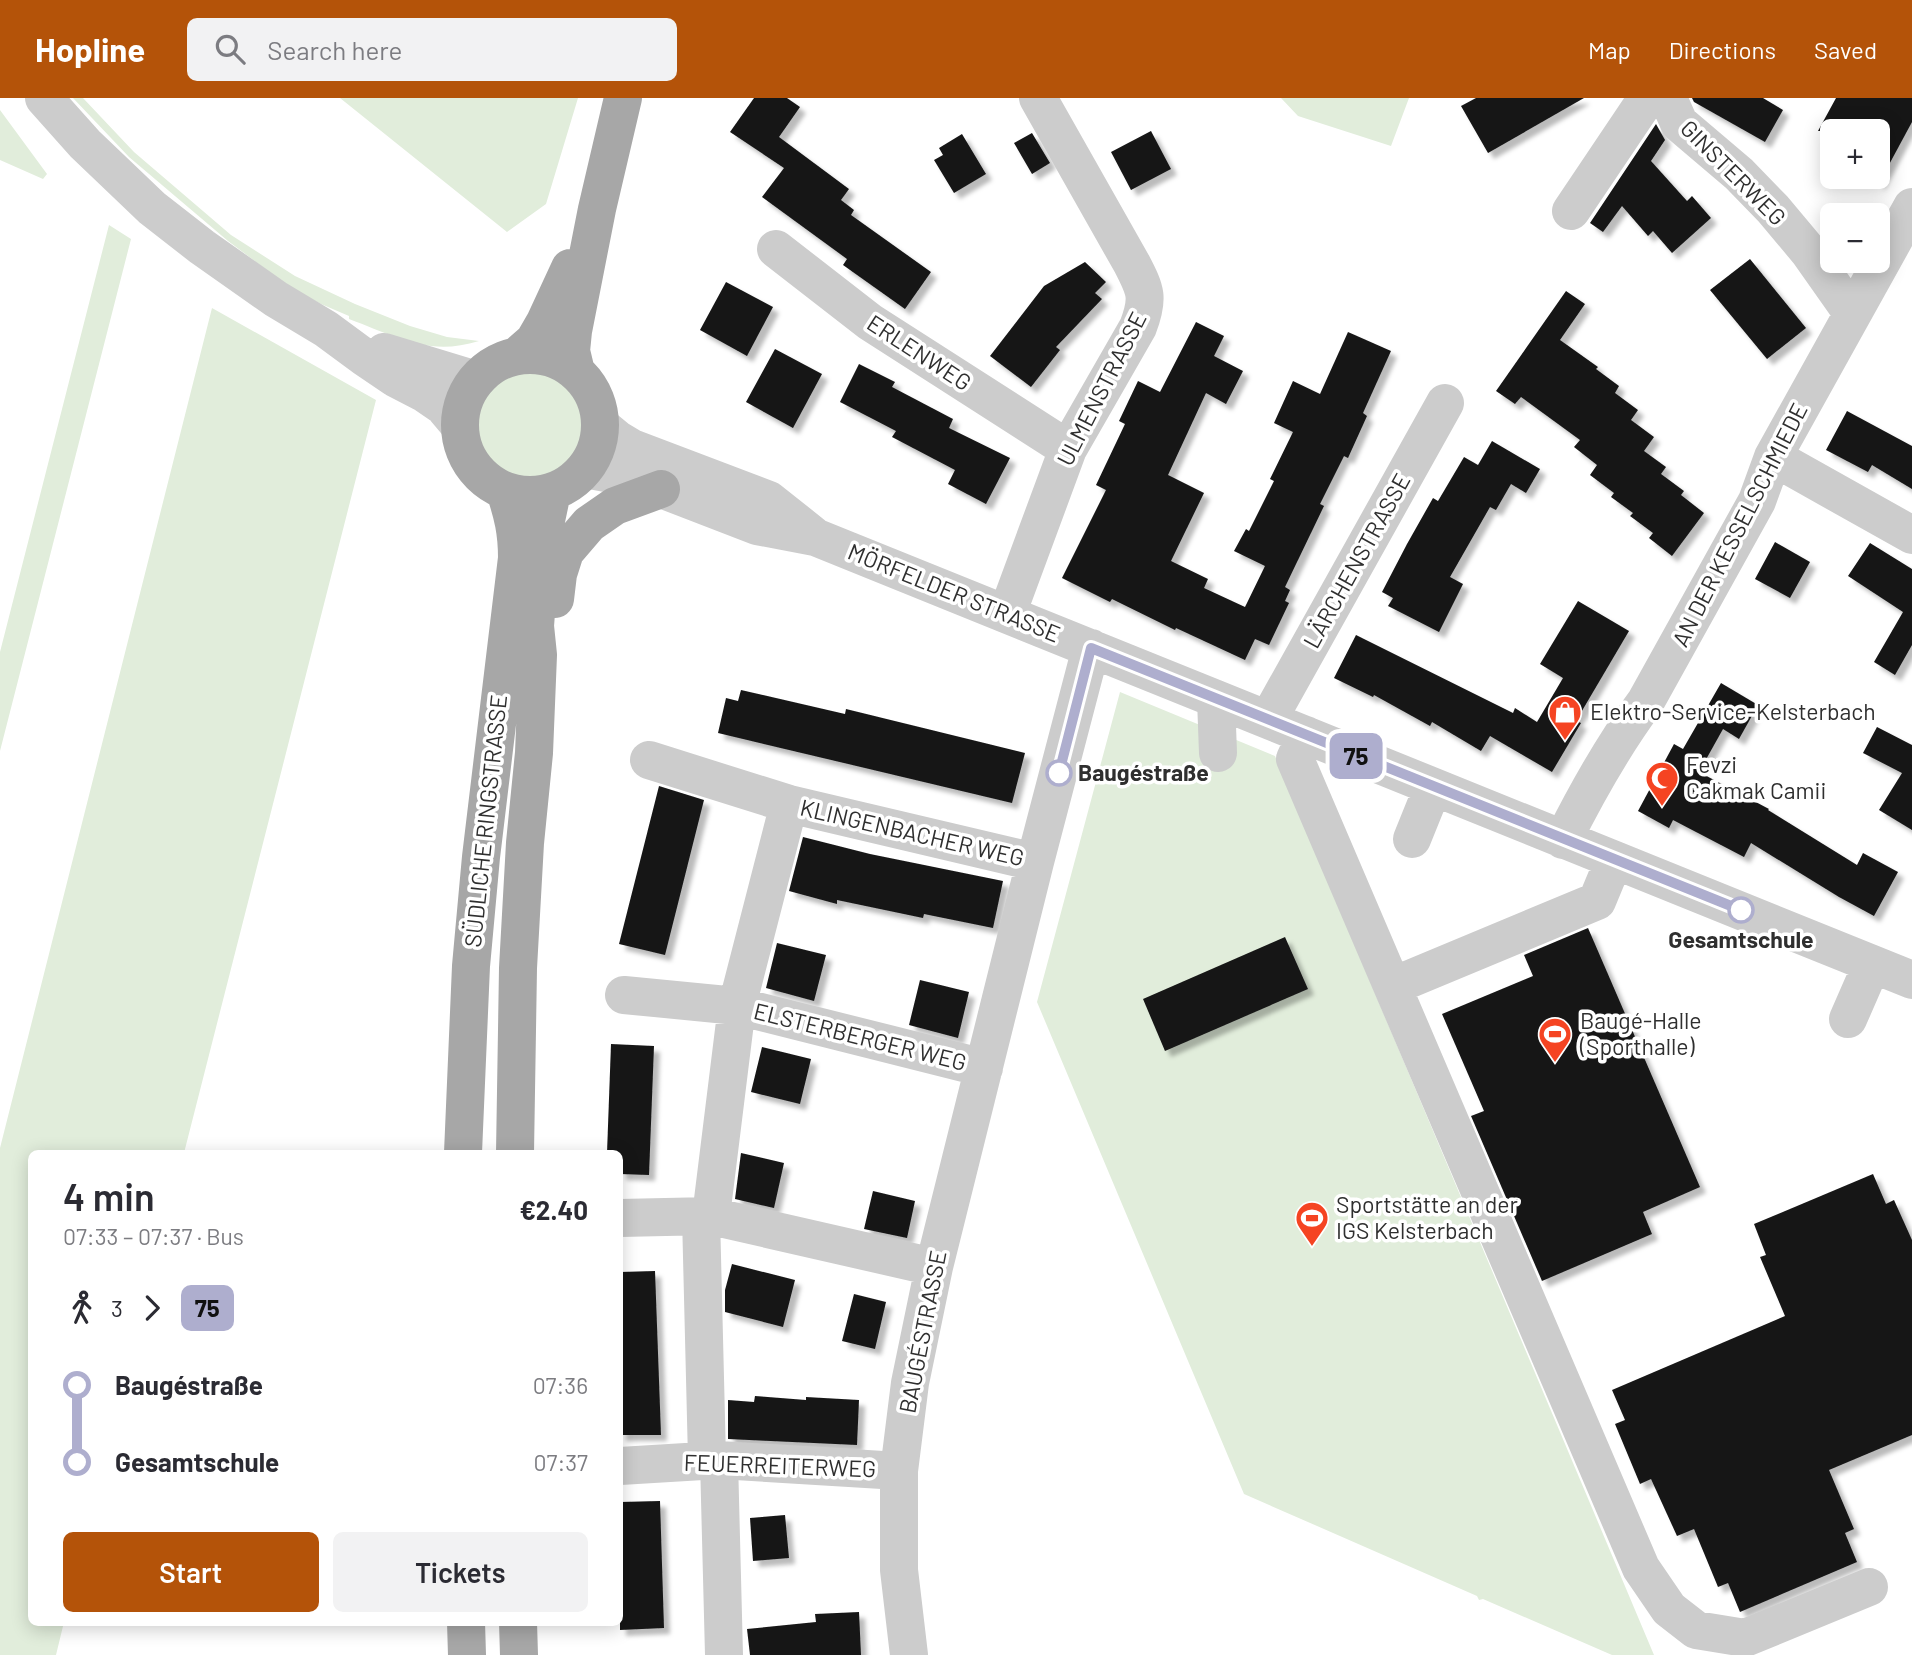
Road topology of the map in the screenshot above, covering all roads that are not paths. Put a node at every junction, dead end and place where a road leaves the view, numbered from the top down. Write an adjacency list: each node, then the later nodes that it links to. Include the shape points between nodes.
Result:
1 (44, 98): 11 (street, via 152,208 275,299)
2 (623, 98): 6 (main road)
3 (1038, 98): 18 (street, ULMENSTRASSE, via 1144,287 1146,307)
4 (1647, 98): 7 (street)
5 (1668, 98): 10 (street, GINSTERWEG, via 1679,123 1773,209)
6 (597, 208): 12 (main road, via 545,322 534,341); 13 (main road, via 573,331)
7 (1571, 211)
8 (1911, 211): 10 (street, AN DER KESSELSCHMIEDE)
9 (776, 249): 18 (street, ERLENWEG, via 870,322)
10 (1852, 313): 19 (street, AN DER KESSELSCHMIEDE)
11 (327, 329): 14 (street); 16 (street, via 443,406)
12 (517, 356): 13 (main road, via 558,360); 14 (main road, via 494,364)
13 (576, 372): 17 (main road, via 589,387)
14 (476, 380): 16 (main road, via 467,393)
15 (1445, 403): 30 (street, LÄRCHENSTRASSE)
16 (459, 425): 22 (main road, via 462,446 472,465)
17 (600, 425): 20 (main road, via 596,448); 25 (street, MÖRFELDER STRASSE, via 632,448 769,500)
18 (1068, 449): 26 (street, ULMENSTRASSE)
19 (1773, 457): 24 (street); 37 (street, AN DER KESSELSCHMIEDE, via 1757,501)
20 (585, 469): 21 (street, MÖRFELDER STRASSE); 23 (main road)
21 (661, 489): 25 (street, MÖRFELDER STRASSE, via 757,526); 28 (main road, via 615,506 589,524 565,552 553,615)
22 (505, 491): 23 (main road, via 528,495); 46 (main road, SÜDLICHE RINGSTRASSE, via 517,534 517,558 471,966)
23 (552, 492): 28 (main road, SÜDLICHE RINGSTRASSE, via 541,544 535,626)
24 (1912, 535)
25 (815, 537): 26 (street, MÖRFELDER STRASSE)
26 (1007, 614): 27 (street, MÖRFELDER STRASSE)
27 (1091, 648): 29 (street, MÖRFELDER STRASSE); 39 (street, BAUGÉSTRASSE)
28 (538, 655): 47 (main road, SÜDLICHE RINGSTRASSE, via 518,968)
29 (1216, 699): 30 (street, MÖRFELDER STRASSE); 32 (street)
30 (1268, 720): 31 (street, MÖRFELDER STRASSE)
31 (1306, 735): 34 (street, MÖRFELDER STRASSE); 41 (street, via 1295,758)
32 (1218, 753)
33 (649, 760): 35 (street, KLINGENBACHER WEG)
34 (1433, 787): 36 (street); 37 (street, MÖRFELDER STRASSE)
35 (789, 804): 39 (street, KLINGENBACHER WEG); 43 (street, KLINGENBACHER WEG)
36 (1412, 839)
37 (1563, 840): 38 (street, MÖRFELDER STRASSE)
38 (1614, 860): 40 (street, MÖRFELDER STRASSE); 41 (street, via 1597,901 1459,948)
39 (1035, 862): 45 (street, BAUGÉSTRASSE)
40 (1900, 969): 44 (street)
41 (1392, 986): 54 (street, via 1641,1567 1669,1609 1696,1630 1745,1638)
42 (624, 995): 43 (street, ELSTERBERGER WEG)
43 (737, 1006): 45 (street, ELSTERBERGER WEG); 48 (street, ELSTERBERGER WEG)
44 (1848, 1019)
45 (984, 1068): 50 (street, BAUGÉSTRASSE)
46 (463, 1150)
47 (515, 1150)
48 (706, 1216): 49 (street); 50 (street); 51 (street, ELSTERBERGER WEG)
49 (623, 1218)
50 (934, 1267): 53 (street, BAUGÉSTRASSE, via 910,1383)
51 (713, 1459): 52 (street, FEUERREITERWEG); 53 (street, FEUERREITERWEG); 59 (street, ELSTERBERGER WEG)
52 (623, 1466)
53 (899, 1471): 60 (street, BAUGÉSTRASSE, via 899,1570)
54 (1869, 1587)
55 (466, 1626): 57 (main road)
56 (518, 1626): 58 (main road)
57 (467, 1655)
58 (519, 1655)
59 (724, 1655)
60 (909, 1655)

